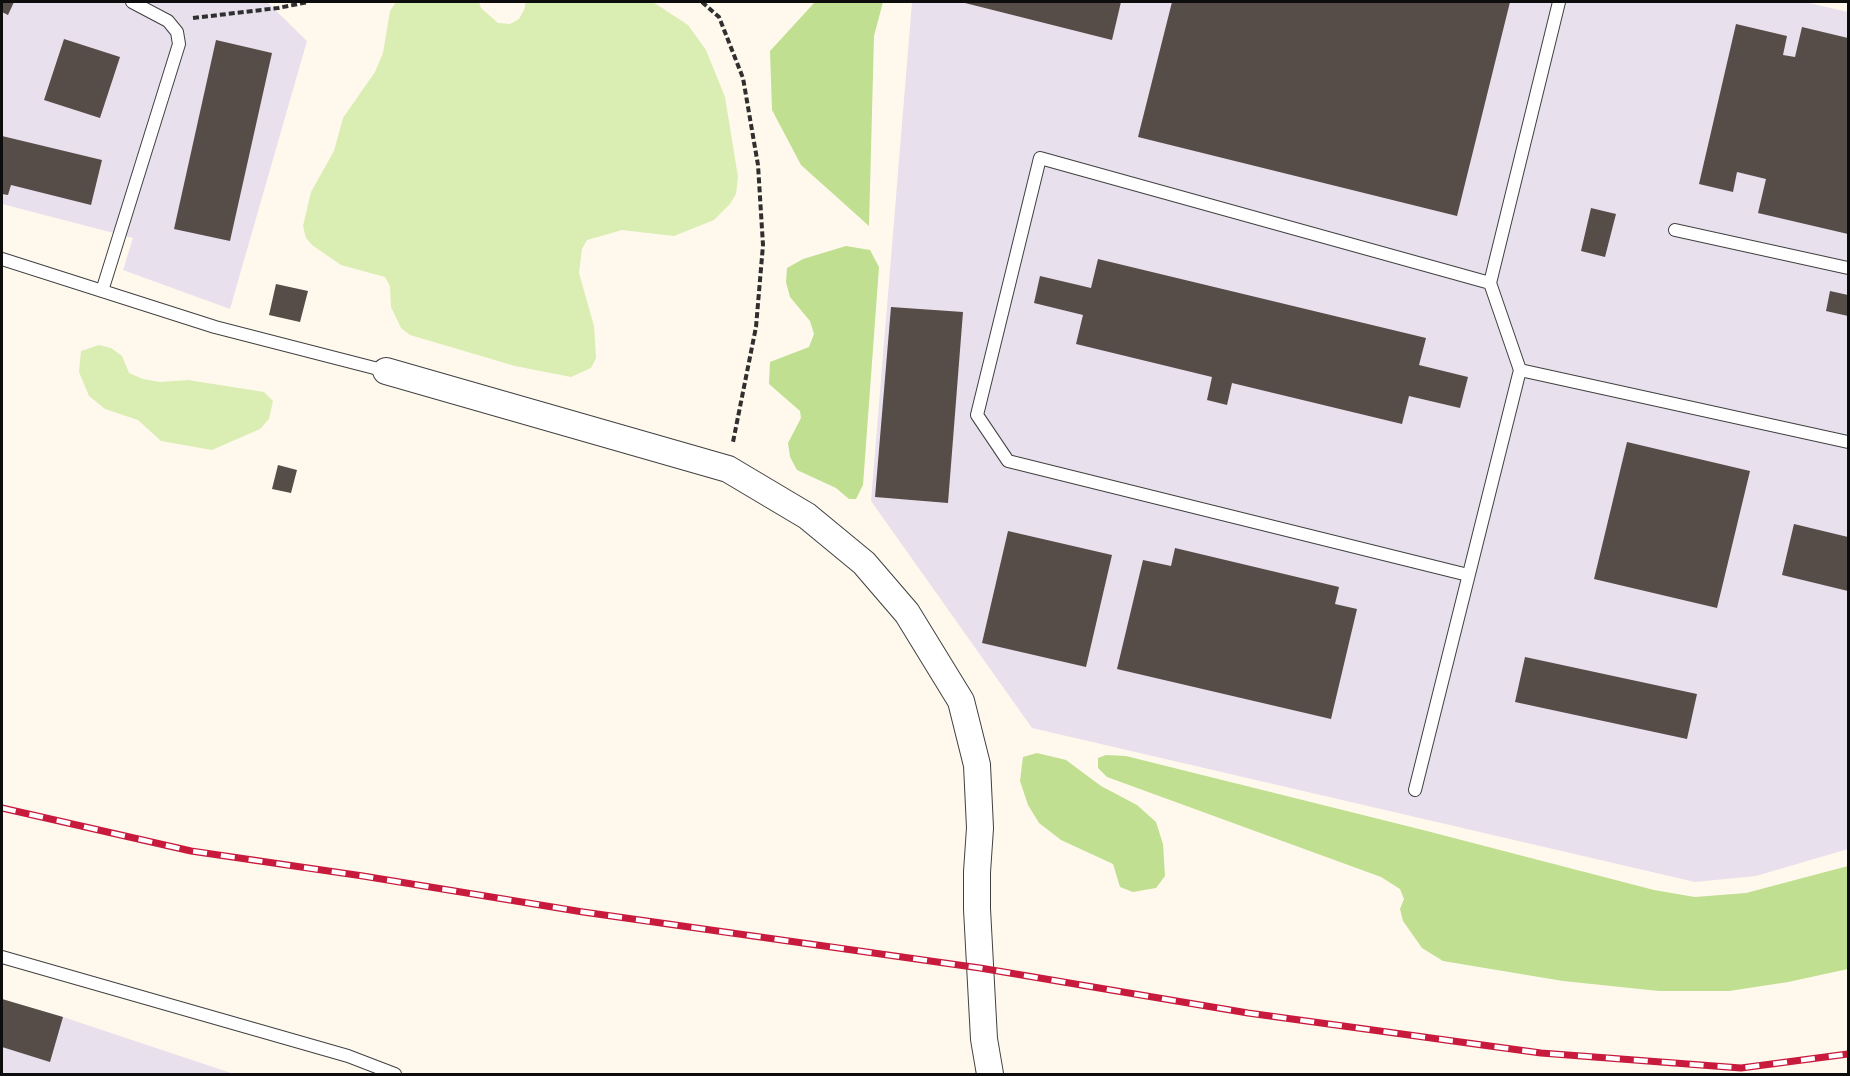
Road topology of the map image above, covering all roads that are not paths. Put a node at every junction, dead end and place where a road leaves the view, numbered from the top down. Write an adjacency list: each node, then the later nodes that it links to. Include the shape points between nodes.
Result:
1 (132, 2): 7 (lane, via 168,21 177,32 179,44)
2 (1559, 2): 6 (lane)
3 (1675, 230): 5 (lane)
4 (2, 259): 7 (lane)
5 (1848, 268)
6 (1490, 283): 8 (lane); 11 (lane, via 1040,158 977,416 1008,461)
7 (102, 291): 9 (lane, via 215,327)
8 (1520, 370): 10 (lane); 11 (lane)
9 (386, 371): 15 (street, via 729,469 807,516 864,563 907,613 961,701 977,765 980,828 976,909 984,1039)
10 (1848, 442)
11 (1468, 575): 12 (lane)
12 (1415, 790)
13 (2, 957): 14 (lane, via 348,1056)
14 (395, 1074)
15 (990, 1074)

